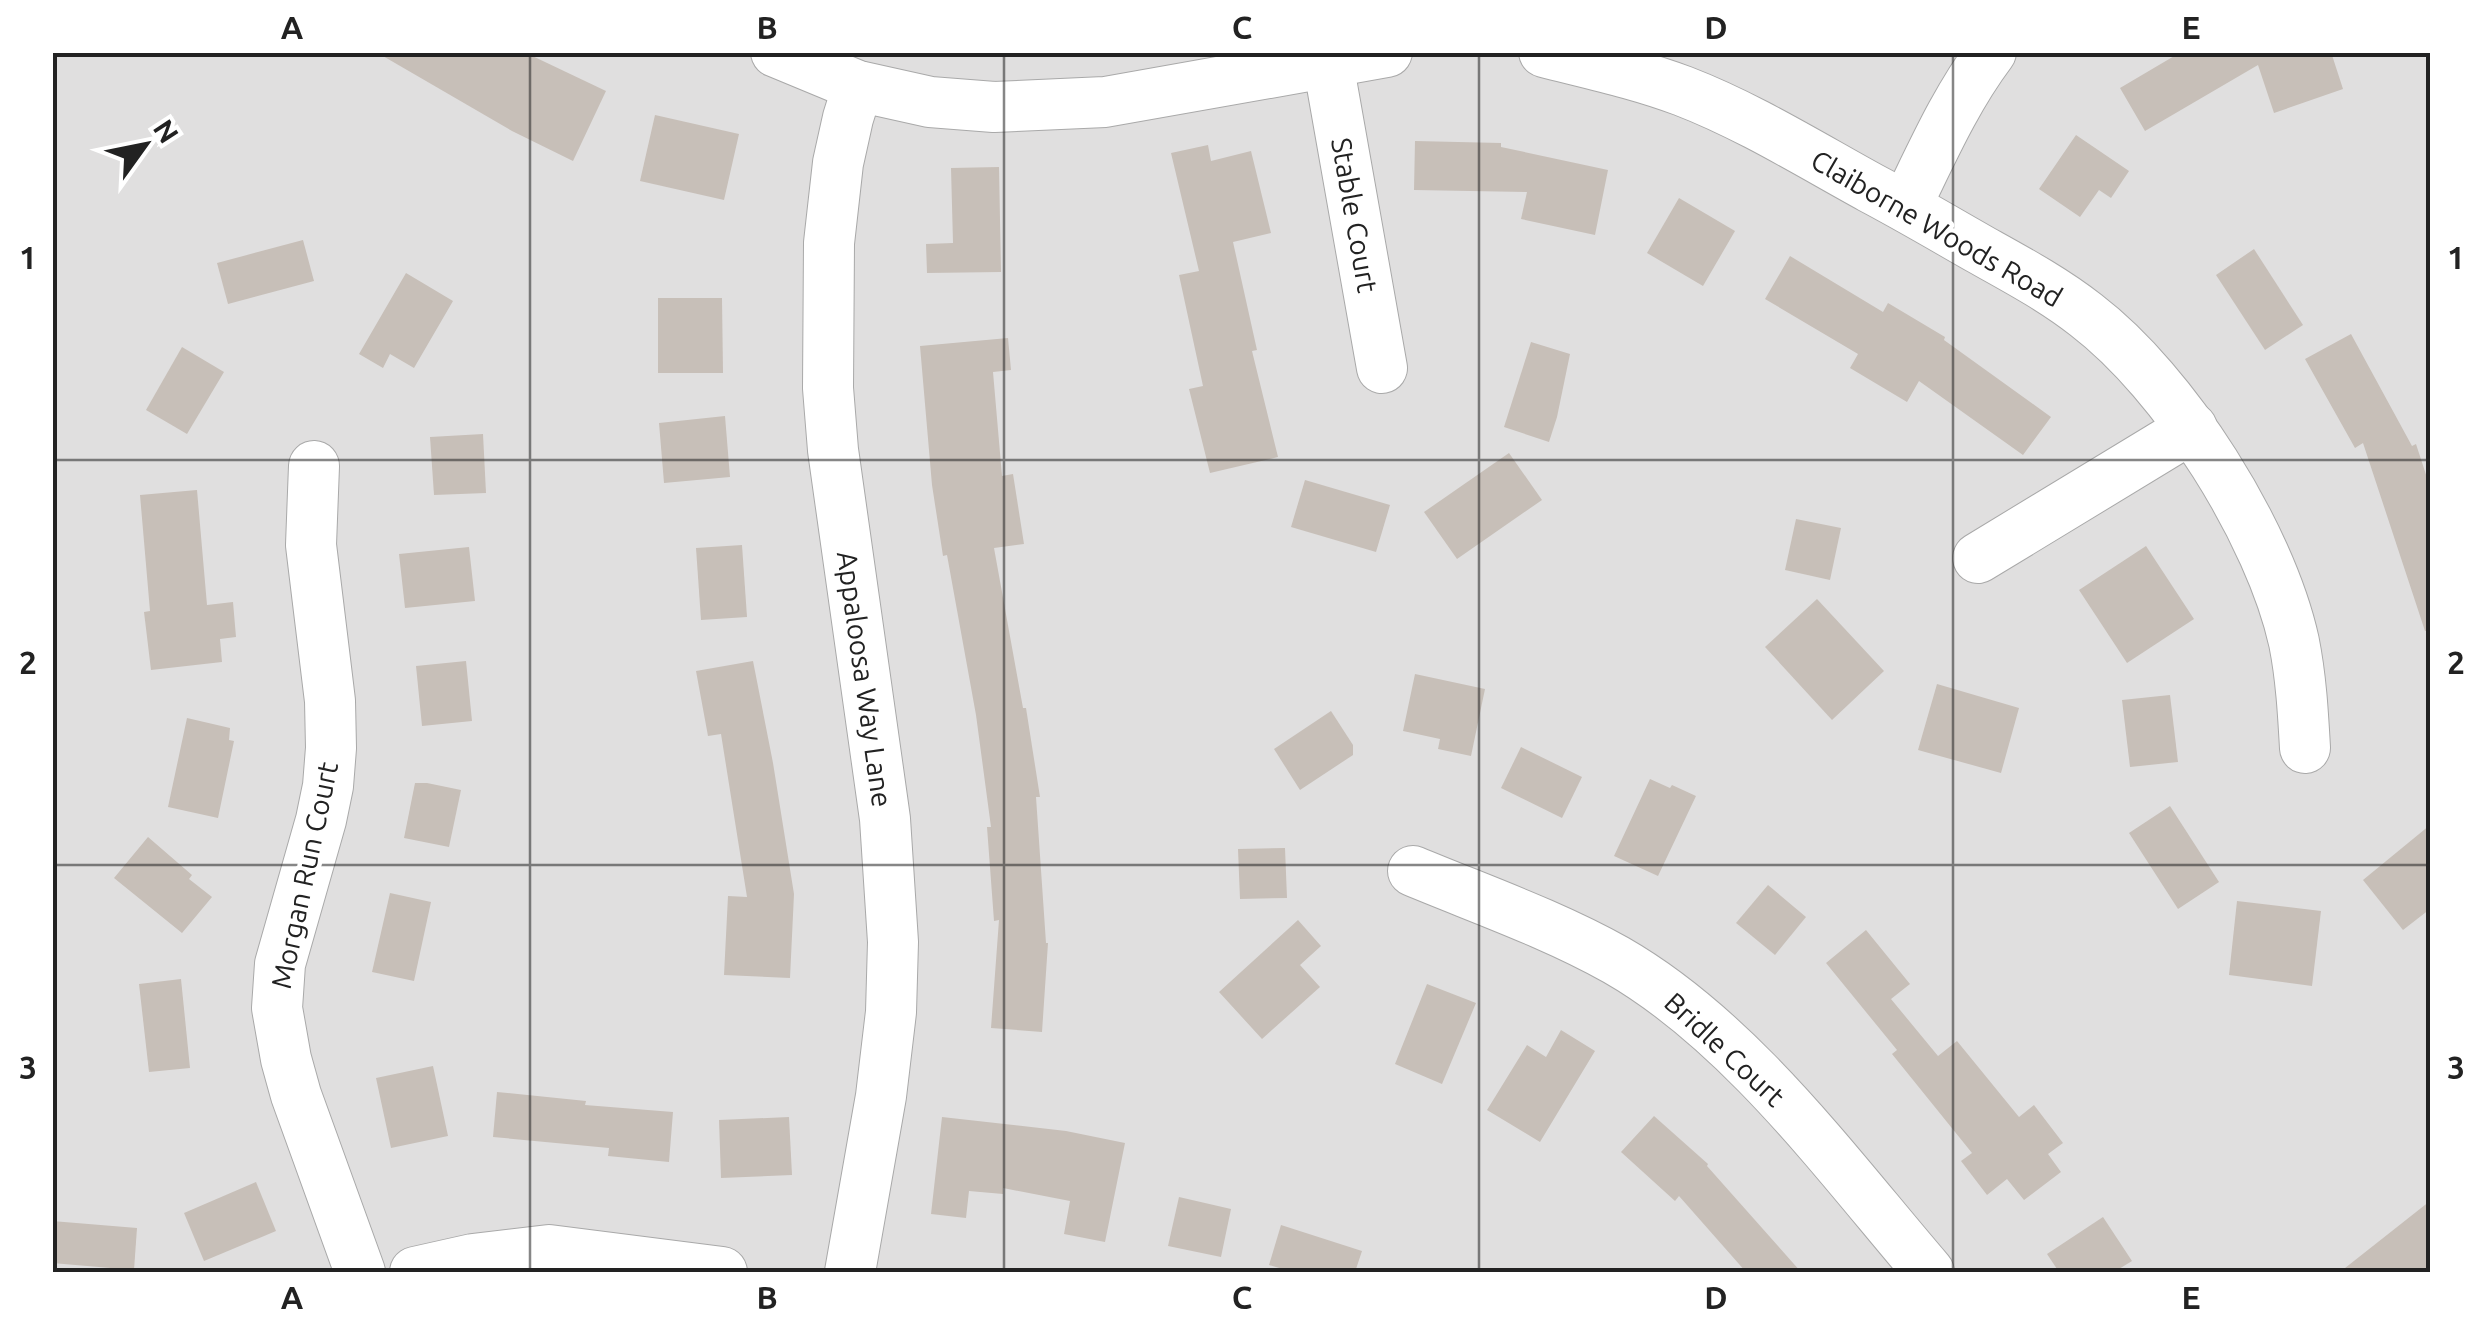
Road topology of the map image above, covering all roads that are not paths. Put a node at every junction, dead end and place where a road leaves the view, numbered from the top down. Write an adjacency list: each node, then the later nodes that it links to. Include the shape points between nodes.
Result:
1 (776, 52): 6 (street)
2 (1387, 52): 5 (street)
3 (1544, 52): 7 (street, Claiborne Woods Road, via 1682,91)
4 (1990, 52): 7 (street)
5 (1328, 62): 6 (street, via 1080,104 994,108); 8 (street, Stable Court)
6 (858, 86): 17 (street, Appaloosa Way Lane, via 838,163 829,243 828,388 885,819 893,942 881,1096)
7 (1906, 206): 9 (street, Claiborne Woods Road, via 2088,317 2140,364)
8 (1382, 368)
9 (2192, 428): 11 (street); 12 (street, Claiborne Woods Road, via 2270,570 2294,641)
10 (314, 466): 14 (street, Morgan Run Court, via 310,546 331,748 321,820 280,964 277,1008 296,1095)
11 (1978, 558)
12 (2304, 748)
13 (1412, 871): 18 (street, Bridle Court, via 1546,926 1667,994 1795,1115)
14 (360, 1272)
15 (416, 1272): 16 (street, via 549,1250)
16 (722, 1272)
17 (850, 1272)
18 (1929, 1272)

